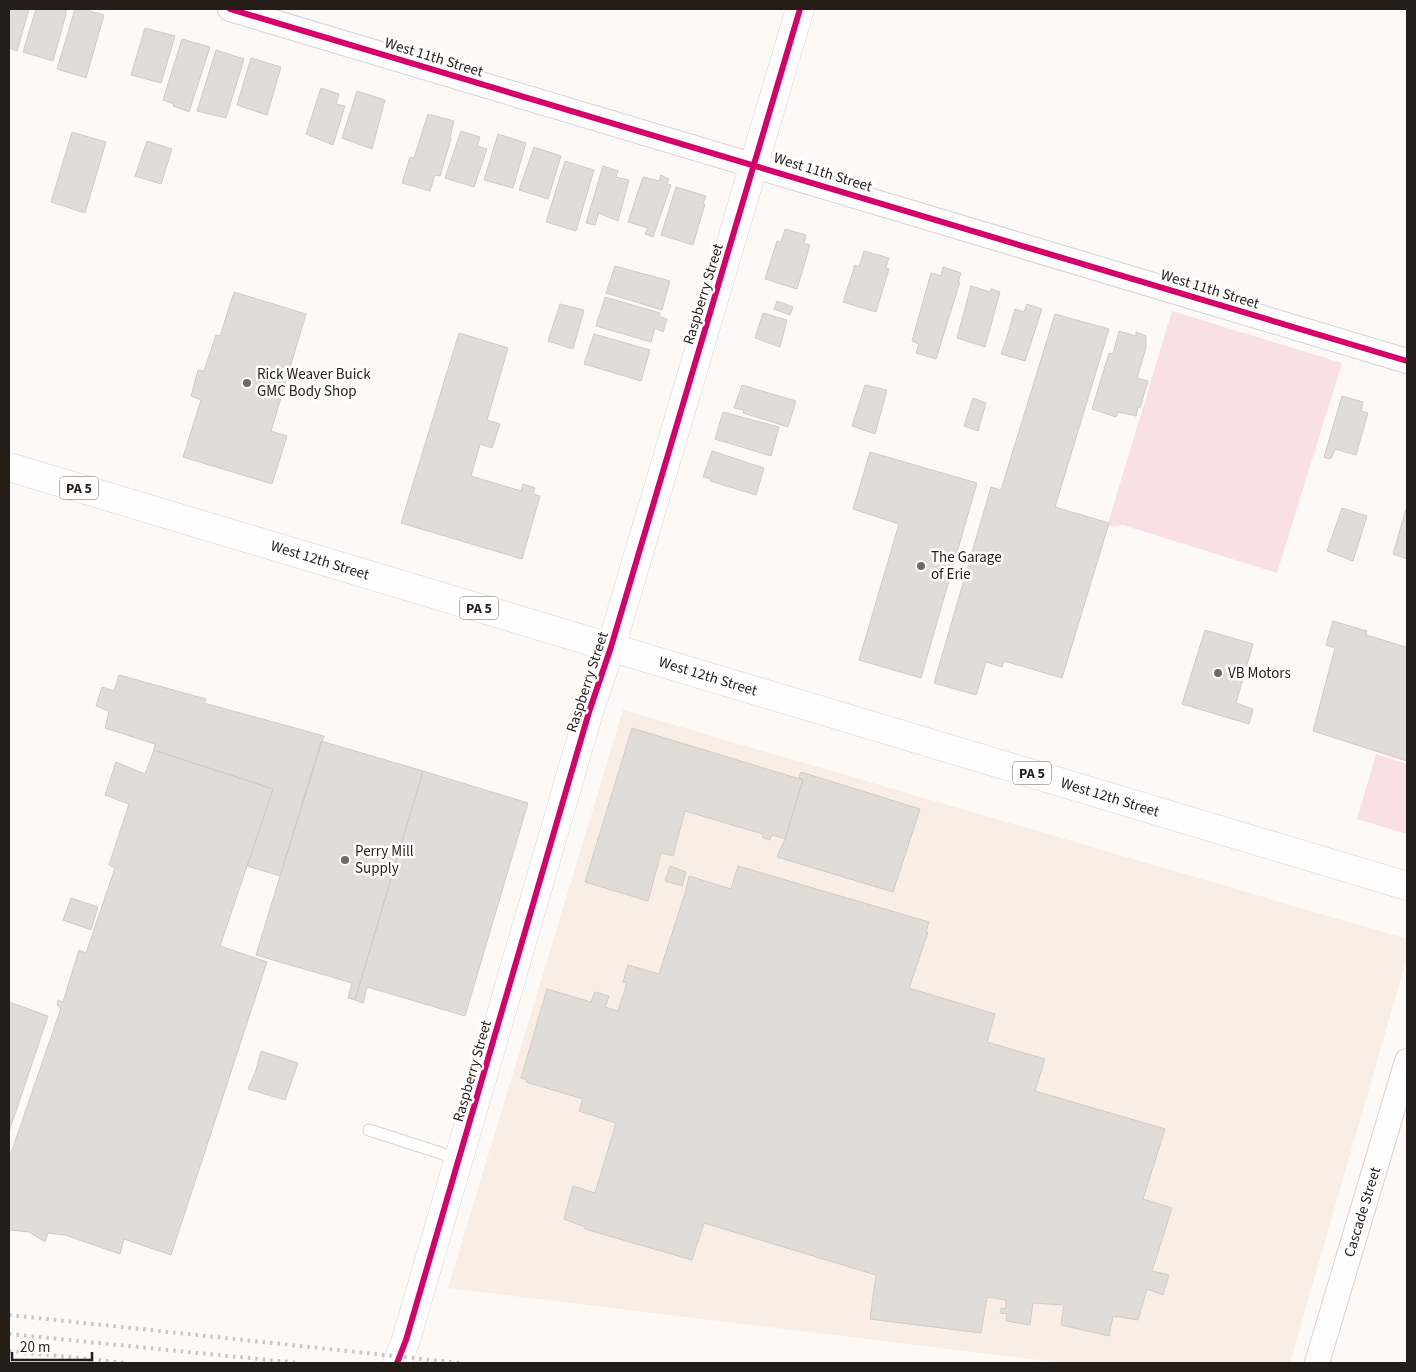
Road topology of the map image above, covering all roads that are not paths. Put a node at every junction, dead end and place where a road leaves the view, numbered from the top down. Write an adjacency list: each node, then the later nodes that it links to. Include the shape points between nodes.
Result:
1 (230, 9): 3 (street, West 11th Street)
2 (800, 9): 3 (main road, Raspberry Street)
3 (754, 165): 4 (street, West 11th Street); 6 (main road, Raspberry Street)
4 (1407, 361)
5 (9, 467): 6 (main road, West 12th Street / PA 5)
6 (611, 647): 7 (main road, West 12th Street / PA 5); 10 (main road, Raspberry Street, via 589,712)
7 (1407, 886)
8 (1407, 1061): 12 (street, Cascade Street)
9 (369, 1130): 10 (lane)
10 (459, 1159): 11 (main road, Raspberry Street)
11 (397, 1363)
12 (1317, 1363)

